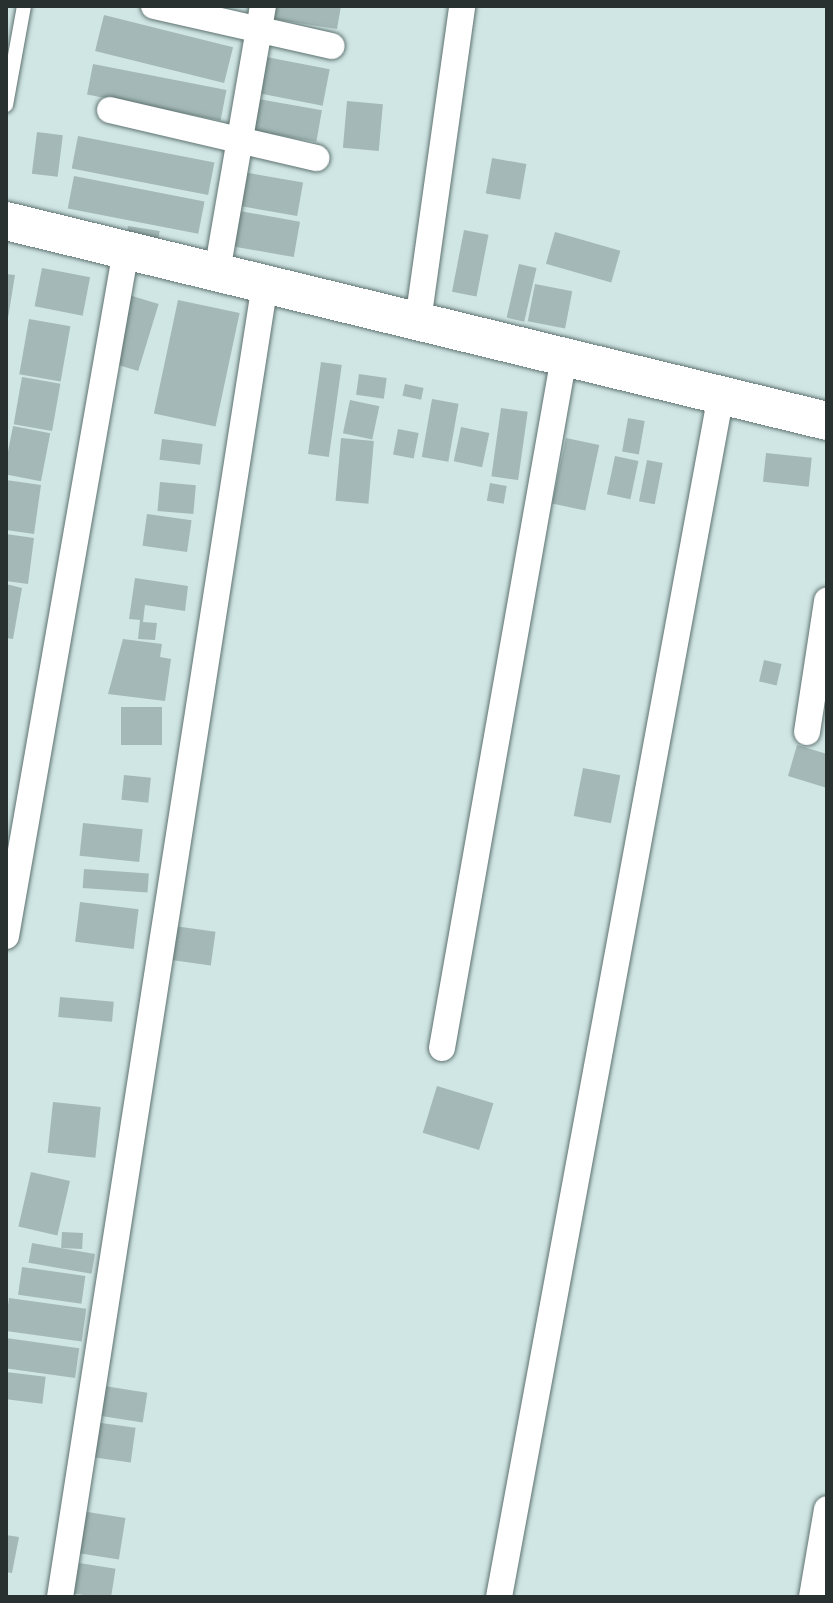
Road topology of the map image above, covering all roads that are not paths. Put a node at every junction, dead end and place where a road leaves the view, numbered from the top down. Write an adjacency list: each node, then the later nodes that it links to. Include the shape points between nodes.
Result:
1 (24, 6): 6 (lane)
2 (154, 6): 4 (street)
3 (462, 6): 14 (street)
4 (261, 18): 5 (street); 8 (street)
5 (332, 46)
6 (6, 105)
7 (110, 110): 8 (street)
8 (240, 140): 9 (street); 12 (street)
9 (316, 158)
10 (6, 221): 11 (street)
11 (126, 250): 12 (street); 20 (street)
12 (217, 272): 13 (street)
13 (265, 284): 14 (street); 23 (street)
14 (418, 321): 15 (street)
15 (564, 357): 16 (street); 21 (street)
16 (721, 395): 17 (street); 24 (street)
17 (827, 421)
18 (827, 601): 19 (street)
19 (807, 732)
20 (6, 936)
21 (442, 1048)
22 (827, 1509): 25 (street)
23 (60, 1597)
24 (499, 1597)
25 (812, 1597)

